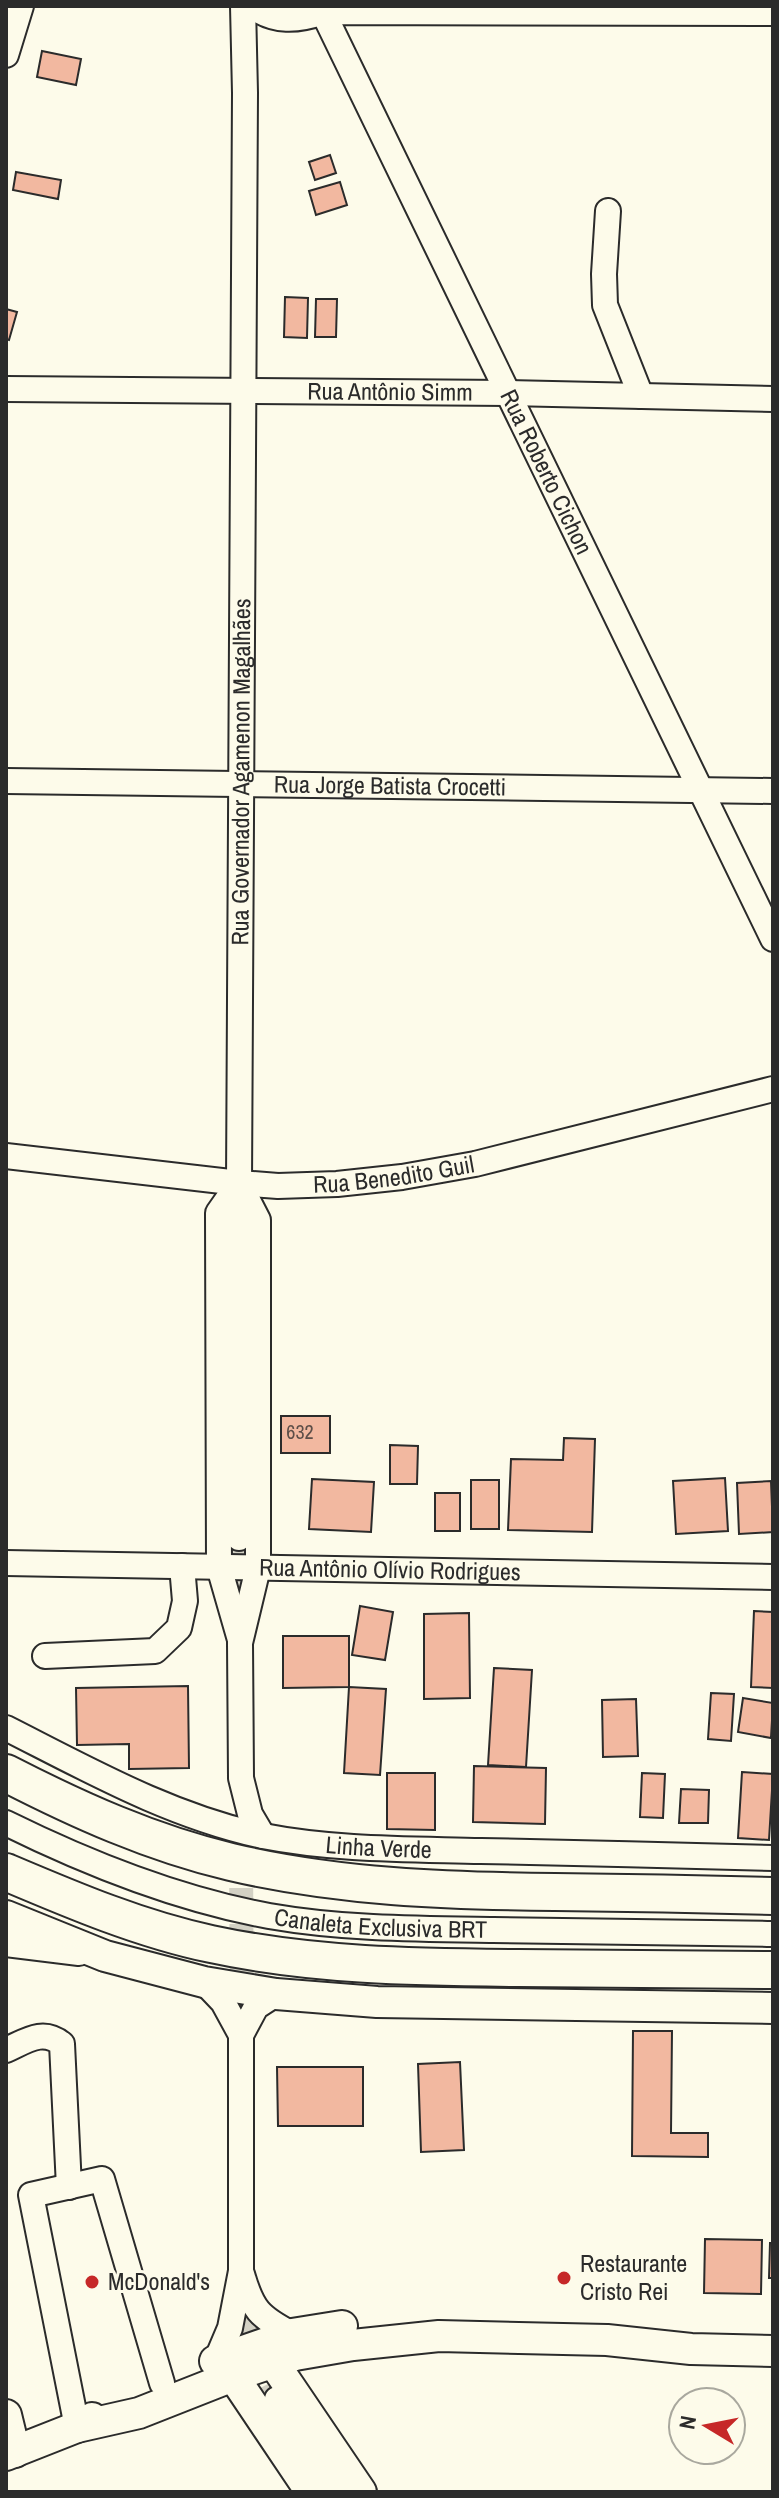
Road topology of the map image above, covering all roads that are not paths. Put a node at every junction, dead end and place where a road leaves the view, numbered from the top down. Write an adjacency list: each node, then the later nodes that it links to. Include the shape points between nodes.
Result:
1 (21, 6): 6 (street)
2 (243, 6): 9 (street, Rua Governador Agamenon Magalhães)
3 (252, 6): 4 (street, via 289,20 307,18)
4 (319, 8): 5 (street); 10 (street, Rua Roberto Cichon)
5 (773, 13)
6 (6, 55)
7 (608, 211): 11 (street, via 605,305)
8 (6, 389): 9 (street, Rua Antônio Simm)
9 (243, 391): 10 (street, Rua Antônio Simm); 14 (street, Rua Governador Agamenon Magalhães)
10 (508, 393): 11 (street, Rua Antônio Simm); 15 (street, Rua Roberto Cichon)
11 (641, 396): 12 (street, Rua Antônio Simm)
12 (773, 399)
13 (6, 781): 14 (street, Rua Jorge Batista Crocetti)
14 (241, 784): 15 (street, Rua Jorge Batista Crocetti); 20 (street, Rua Governador Agamenon Magalhães)
15 (701, 790): 16 (street, Rua Jorge Batista Crocetti); 17 (street, Rua Roberto Cichon)
16 (773, 791)
17 (773, 939)
18 (773, 1089): 20 (street, Rua Benedito Guil, via 452,1169 306,1186)
19 (6, 1156): 20 (street, Rua Benedito Guil)
20 (239, 1183): 21 (street, Rua Governador Agamenon Magalhães); 24 (street, via 218,1213); 25 (street, via 258,1220)
21 (239, 1538)
22 (6, 1563): 23 (street, Rua Antônio Olívio Rodrigues)
23 (182, 1566): 24 (street, Rua Antônio Olívio Rodrigues); 28 (street, via 185,1601 179,1628 155,1651)
24 (219, 1567): 25 (street, Rua Antônio Olívio Rodrigues); 27 (street)
25 (258, 1568): 26 (street, Rua Antônio Olívio Rodrigues); 27 (street)
26 (773, 1577)
27 (240, 1643): 32 (street)
28 (45, 1656)
29 (6, 1728): 34 (street, Linha Verde, via 130,1791)
30 (6, 1754): 33 (highway)
31 (6, 1773): 33 (highway, Linha Verde)
32 (241, 1778): 34 (street, via 227,1809); 36 (street, via 250,1814)
33 (60, 1800): 39 (highway, Linha Verde, via 192,1851 319,1878 426,1889)
34 (211, 1821): 36 (street, Linha Verde)
35 (6, 1823): 41 (street, Canaleta Exclusiva BRT, via 150,1884 269,1916 425,1929)
36 (263, 1836): 37 (street, Linha Verde, via 421,1850)
37 (773, 1858)
38 (6, 1872): 44 (highway, via 150,1927 209,1944 314,1961)
39 (773, 1896)
40 (6, 1916): 43 (main road)
41 (773, 1934)
42 (6, 1944): 43 (street)
43 (105, 1956): 45 (main road)
44 (773, 1970)
45 (204, 1982): 46 (main road); 48 (street, via 223,2002)
46 (276, 1994): 47 (main road, via 377,2002); 48 (street, via 256,2007)
47 (773, 2008)
48 (241, 2035): 51 (street)
49 (6, 2050): 50 (street, via 37,2035 62,2044)
50 (69, 2187): 59 (street, via 102,2179); 62 (street, via 31,2195)
51 (241, 2271): 53 (street, via 254,2308); 58 (street)
52 (773, 2333): 55 (main road, via 698,2332)
53 (292, 2334): 54 (main road, via 367,2326); 58 (main road)
54 (439, 2336): 55 (main road); 57 (main road, via 333,2347)
55 (607, 2340): 56 (main road)
56 (773, 2351)
57 (273, 2362): 58 (main road); 66 (main road)
58 (224, 2369): 59 (main road); 62 (main road, via 139,2413); 64 (main road)
59 (162, 2383): 62 (main road)
60 (277, 2399): 65 (street)
61 (6, 2415): 63 (main road)
62 (77, 2427): 63 (main road)
63 (10, 2453)
64 (311, 2492)
65 (338, 2492)
66 (361, 2492)

